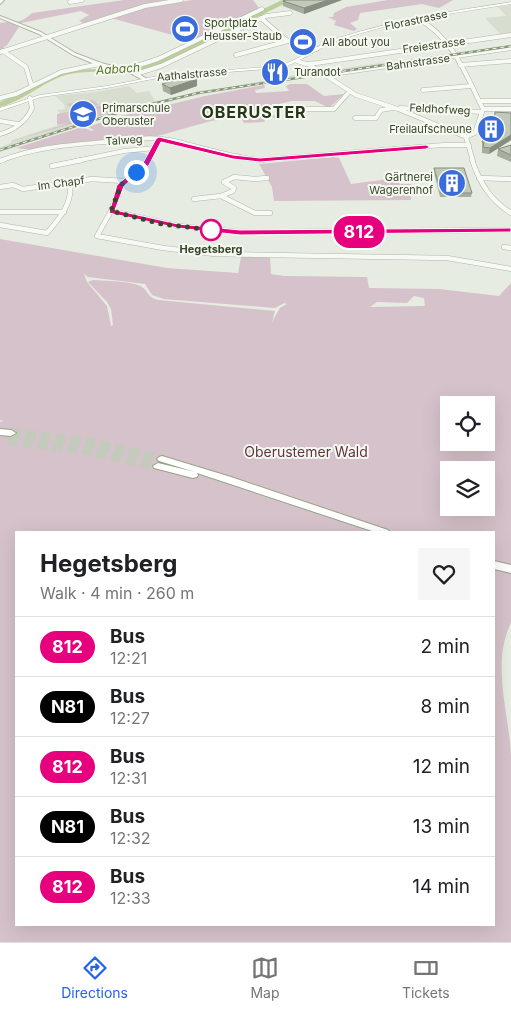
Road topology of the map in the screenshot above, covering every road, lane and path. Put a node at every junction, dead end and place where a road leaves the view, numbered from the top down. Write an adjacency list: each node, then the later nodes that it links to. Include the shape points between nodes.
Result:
1 (82, 0): 3 (street)
2 (181, 0): 11 (street, via 145,6)
3 (70, 2)
4 (511, 3): 9 (main road, Florastrasse)
5 (262, 9): 24 (street, via 158,59)
6 (290, 13): 8 (street)
7 (0, 17): 11 (street)
8 (261, 18): 12 (street); 25 (street, via 161,66)
9 (418, 19): 13 (street); 15 (main road, Florastrasse, via 338,39)
10 (511, 35): 13 (street, Freiestrasse)
11 (47, 37): 16 (street); 21 (street)
12 (288, 41): 15 (street); 17 (street)
13 (445, 43): 18 (street); 22 (street, Freiestrasse)
14 (511, 48): 18 (street, Bahnstrasse)
15 (317, 50): 19 (main road, Florastrasse)
16 (1, 51): 28 (street, via 26,67)
17 (236, 55)
18 (457, 56): 23 (street); 26 (street, Bahnstrasse)
19 (297, 61): 22 (street, Freiestrasse); 27 (main road, Aathalstrasse, via 264,70 194,72)
20 (511, 61): 23 (street)
21 (99, 64): 24 (street); 28 (street, via 59,73)
22 (308, 64): 26 (street)
23 (460, 65): 29 (street)
24 (125, 70): 25 (street)
25 (136, 74): 27 (street)
26 (326, 75): 31 (street)
27 (145, 79): 33 (main road, Aathalstrasse)
28 (34, 85): 32 (street, via 16,95)
29 (471, 86): 30 (street); 34 (street)
30 (423, 90)
31 (349, 92): 36 (street); 37 (street, via 334,109)
32 (0, 98)
33 (30, 98): 39 (main road, Aathalstrasse); 45 (street, via 32,112)
34 (479, 101): 35 (street); 40 (street)
35 (511, 101)
36 (396, 108): 40 (street, Feldhofweg); 42 (street, via 381,110); 47 (street)
37 (301, 109)
38 (511, 109): 40 (street, Feldhofweg)
39 (0, 110)
40 (483, 110): 47 (street, via 473,135)
41 (355, 118): 42 (street)
42 (376, 118): 43 (street)
43 (383, 119)
44 (0, 121): 45 (street)
45 (18, 124): 46 (street, via 10,132)
46 (0, 134)
47 (466, 137): 49 (street)
48 (159, 139): 49 (street, Talweg, via 233,157 260,160); 50 (street); 51 (street, Talweg, via 124,138 51,148 16,154)
49 (469, 145): 54 (street)
50 (154, 148): 52 (street); 56 (street, via 146,164)
51 (0, 161)
52 (52, 166)
53 (267, 178): 59 (street, via 235,176 224,182 235,190)
54 (479, 178): 55 (street); 65 (street, via 491,199)
55 (511, 179)
56 (124, 181): 57 (street, Im Chapf); 61 (street)
57 (70, 182): 58 (street, Im Chapf, via 23,189 13,185); 63 (street, via 71,190)
58 (0, 187)
59 (221, 196): 60 (street); 64 (street, via 255,214)
60 (194, 199)
61 (111, 211): 67 (street, via 178,226 240,232); 70 (street, via 97,236 146,246 206,253 447,258)
62 (0, 212): 63 (street)
63 (64, 212): 66 (street, via 47,232)
64 (270, 213)
65 (511, 213)
66 (0, 225)
67 (511, 230)
68 (504, 247): 69 (street)
69 (511, 248)
70 (511, 269)
71 (0, 432): 72 (highway)
72 (6, 437)
73 (360, 531): 74 (highway, via 160,462 227,479)
74 (381, 531)
75 (495, 565): 76 (highway)
76 (511, 569)
77 (495, 572): 78 (highway)
78 (511, 576)

